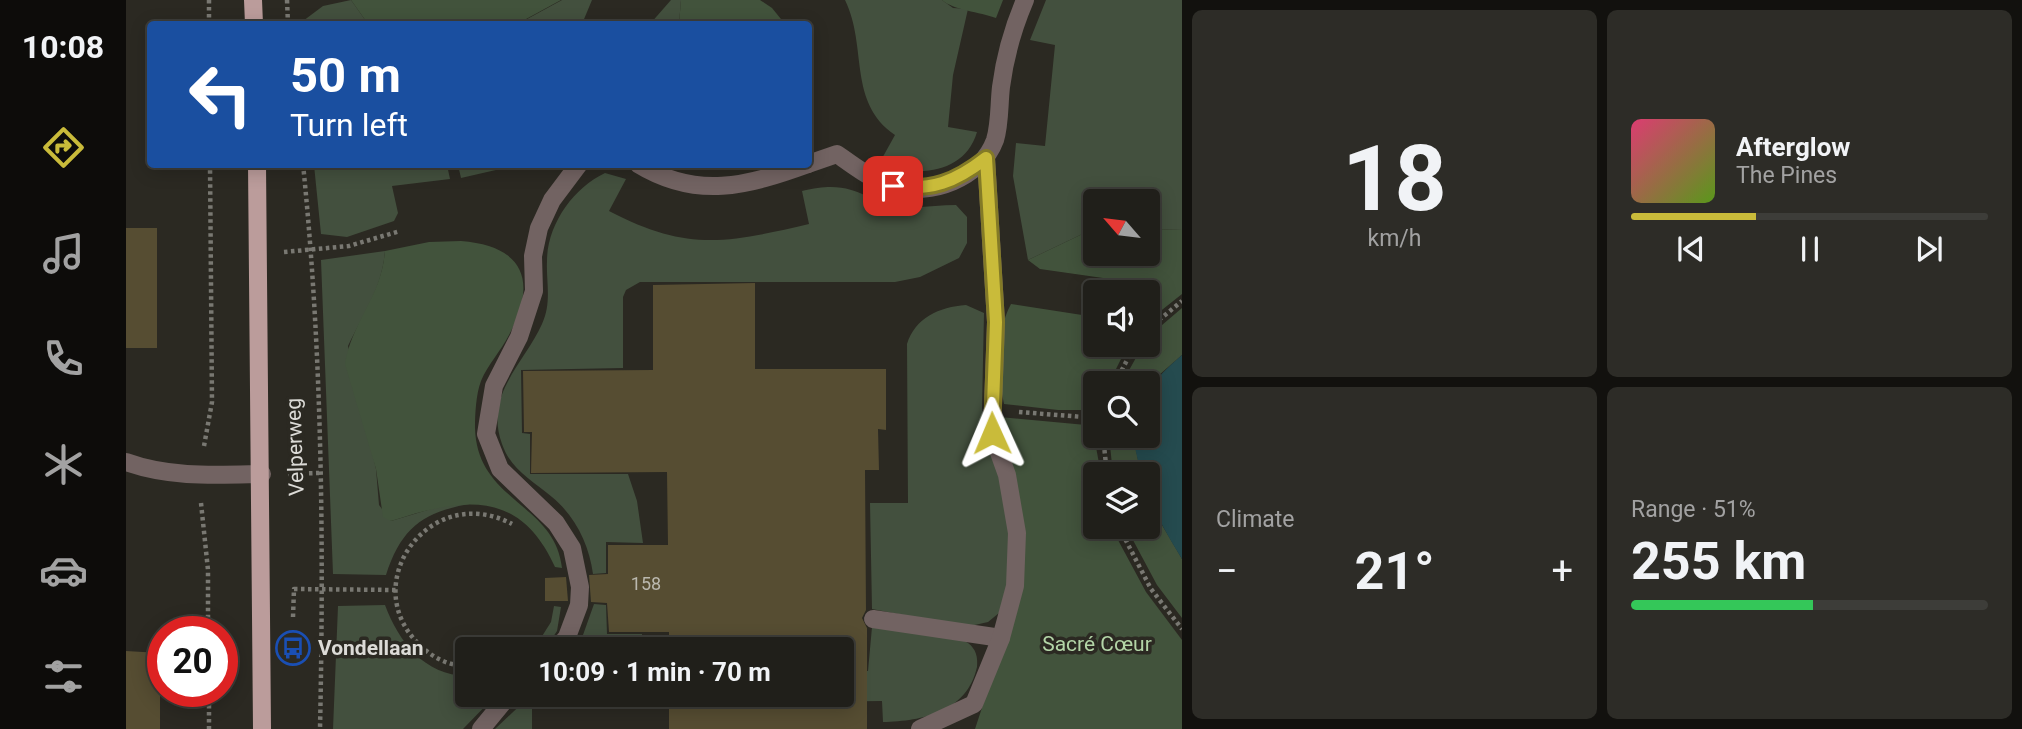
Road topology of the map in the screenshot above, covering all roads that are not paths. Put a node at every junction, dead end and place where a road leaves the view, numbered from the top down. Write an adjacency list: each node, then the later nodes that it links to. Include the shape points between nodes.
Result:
1 (253, 0): 3 (main road)
2 (1026, 0): 4 (street, via 1011,34 996,137)
3 (254, 21)
4 (986, 158): 5 (street, via 961,178 918,189 893,186 837,155); 14 (street, via 996,322 990,409 1017,533 1015,586)
5 (812, 163)
6 (257, 168): 11 (main road, Velperweg)
7 (576, 168): 13 (street, via 552,200 539,228 533,256 534,291 519,337 494,386 486,434 500,469 556,523 572,548 579,605)
8 (646, 168): 9 (street, via 699,187 756,181)
9 (796, 168)
10 (126, 462): 11 (street, via 148,470 198,475)
11 (262, 474): 16 (main road, Velperweg)
12 (873, 619): 14 (street)
13 (567, 637)
14 (1001, 638): 18 (street, via 974,704)
15 (499, 707): 17 (street)
16 (262, 729)
17 (481, 729)
18 (920, 729)

